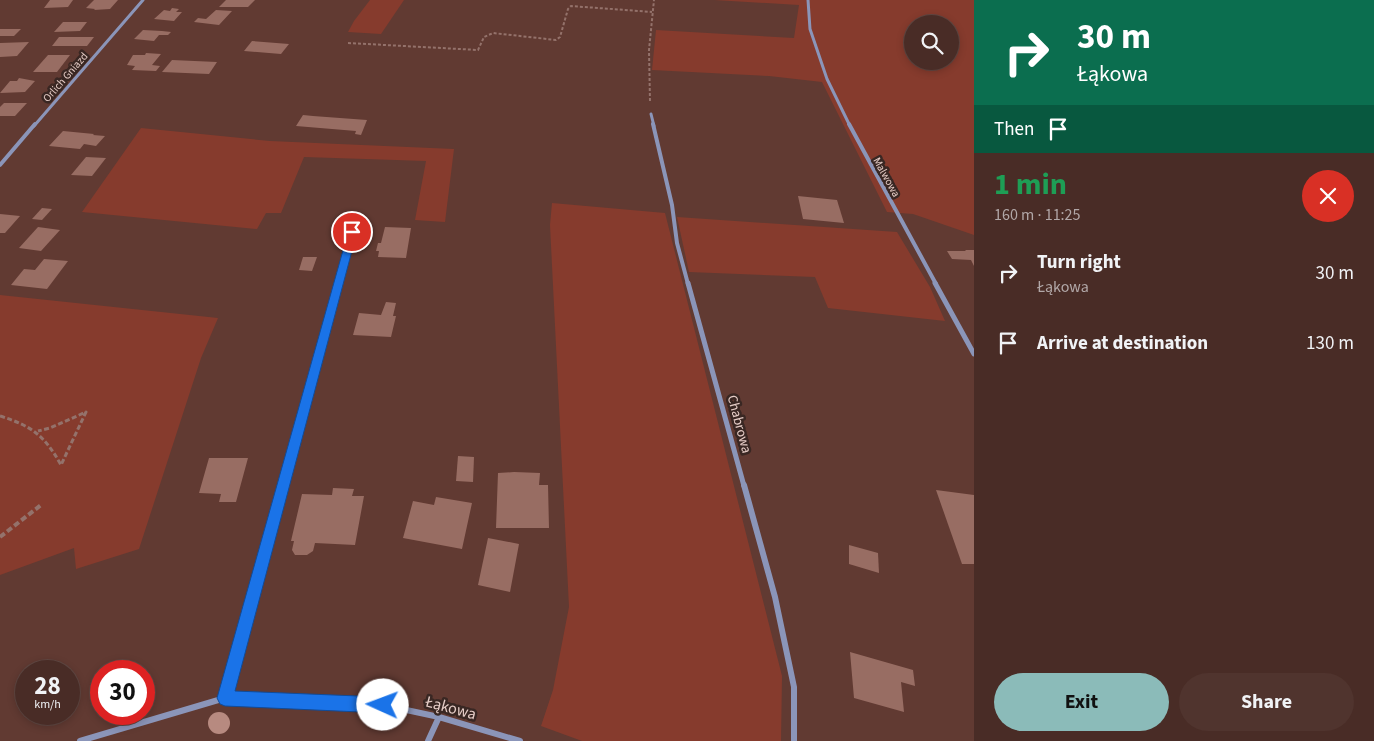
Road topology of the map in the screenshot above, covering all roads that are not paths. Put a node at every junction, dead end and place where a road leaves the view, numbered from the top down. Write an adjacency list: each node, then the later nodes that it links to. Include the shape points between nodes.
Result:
1 (143, 0): 4 (street, Orlich Gniazd)
2 (808, 0): 6 (street, Malwowa, via 810,29 827,79 858,143)
3 (650, 114): 12 (street, Chabrowa, via 672,205 676,243 775,597 794,687)
4 (0, 165)
5 (352, 232): 7 (street)
6 (974, 354)
7 (225, 698): 8 (street, Łąkowa, via 383,705); 9 (street, Łąkowa)
8 (439, 716): 10 (street); 11 (street, Łąkowa)
9 (80, 741)
10 (428, 741)
11 (520, 741)
12 (794, 741)

